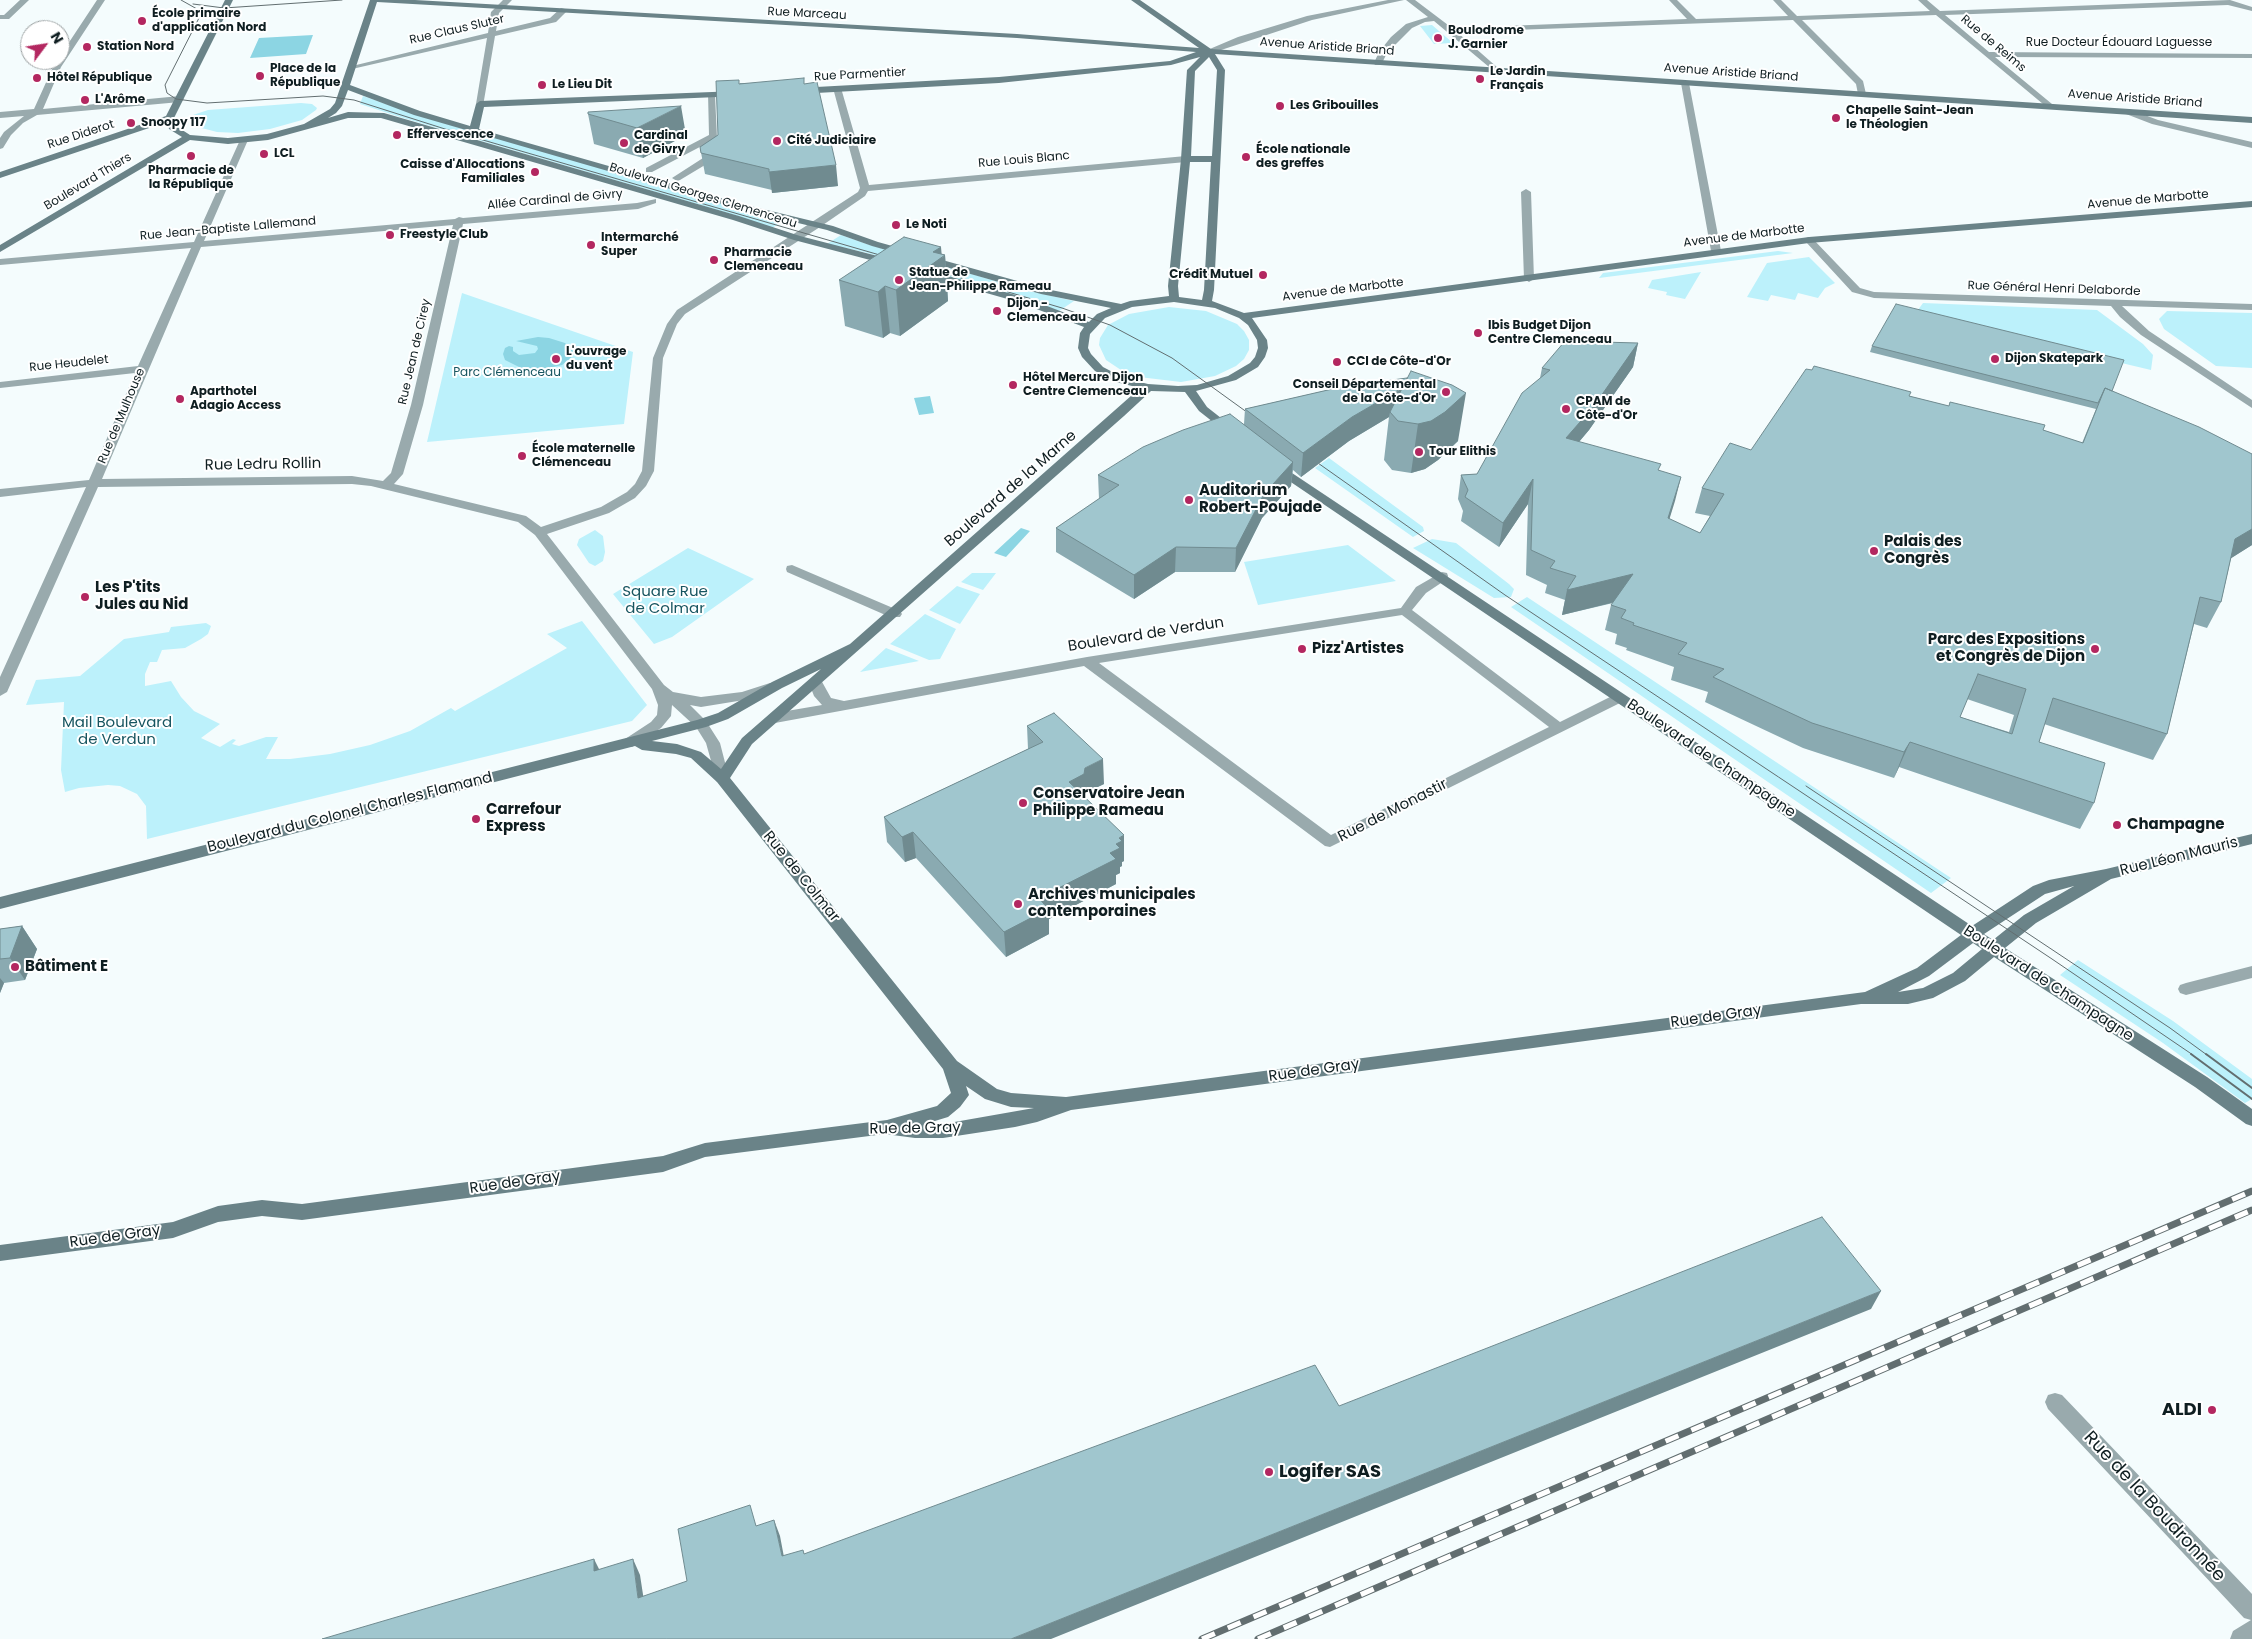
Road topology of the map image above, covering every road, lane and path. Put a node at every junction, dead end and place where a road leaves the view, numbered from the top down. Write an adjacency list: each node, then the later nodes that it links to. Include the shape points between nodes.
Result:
1 (25, 0): 18 (street, via 6,17)
2 (101, 0): 41 (street, via 57,67)
3 (228, 0): 38 (main road)
4 (374, 0): 13 (main road, Rue Marceau); 29 (main road)
5 (508, 0): 13 (street)
6 (1134, 0): 24 (main road)
7 (1400, 0): 24 (street, via 1310,18)
8 (1410, 0): 19 (street)
9 (1673, 0): 20 (street)
10 (1777, 0): 17 (street)
11 (1922, 0): 16 (street, Rue de Reims)
12 (2226, 1): 14 (street); 16 (street)
13 (500, 6): 15 (main road, Rue Marceau); 22 (street, via 495,12)
14 (2252, 9)
15 (564, 10): 22 (street, Rue Claus Sluter, via 553,20); 23 (main road, Rue Marceau)
16 (1936, 12): 17 (street); 25 (street, Rue de Reims)
17 (1794, 16): 20 (street); 36 (street, via 1860,82)
18 (0, 17)
19 (1434, 19): 21 (street); 27 (street, via 1409,26 1394,39)
20 (1692, 20): 21 (street)
21 (1450, 30): 30 (street)
22 (490, 35): 29 (street, Rue Claus Sluter); 39 (street)
23 (1153, 47): 24 (main road, Rue Marceau); 28 (main road, via 1162,52 1160,58)
24 (1209, 52): 27 (main road, Avenue Aristide Briand); 28 (main road, Rue Parmentier, via 1171,63); 54 (main road, via 1191,70); 55 (main road, via 1221,70)
25 (1986, 54): 26 (street, Rue Docteur Édouard Laguesse); 40 (street, Rue de Reims)
26 (2252, 56)
27 (1378, 62): 30 (main road, Avenue Aristide Briand)
28 (1130, 66): 33 (main road, Rue Parmentier, via 999,80)
29 (352, 67): 32 (main road)
30 (1495, 70): 31 (main road, Avenue Aristide Briand)
31 (1685, 83): 36 (main road, Avenue Aristide Briand); 70 (street)
32 (345, 86): 46 (main road, via 333,111); 47 (main road, Boulevard Georges Clemenceau)
33 (837, 88): 34 (main road, Rue Parmentier); 59 (street)
34 (789, 91)
35 (750, 93): 37 (main road)
36 (1862, 94): 40 (main road, Avenue Aristide Briand)
37 (712, 95): 39 (main road); 49 (street)
38 (180, 99): 41 (street); 44 (main road)
39 (480, 104): 47 (main road)
40 (2049, 106): 42 (main road, Avenue Aristide Briand)
41 (37, 112): 43 (street); 48 (street)
42 (2129, 112): 45 (main road, Avenue Aristide Briand); 52 (street, via 2154,122)
43 (0, 115)
44 (170, 118): 50 (main road, via 172,127); 57 (main road, Rue Diderot)
45 (2252, 120)
46 (307, 126): 51 (main road); 65 (main road, Boulevard Georges Clemenceau, via 348,115 381,115)
47 (474, 130): 64 (main road, Boulevard Georges Clemenceau)
48 (4, 135): 53 (street)
49 (714, 136): 56 (street); 58 (street, via 717,154)
50 (188, 137): 51 (main road); 67 (main road, Boulevard Thiers)
51 (244, 140): 68 (street, Rue de Mulhouse)
52 (2252, 145)
53 (0, 146)
54 (1186, 159): 55 (main road); 59 (street, Rue Louis Blanc); 73 (main road)
55 (1216, 159): 74 (main road)
56 (649, 170)
57 (0, 174)
58 (677, 178)
59 (865, 188): 64 (street, via 857,199)
60 (1526, 192): 72 (street)
61 (652, 201): 63 (street, Allée Cardinal de Givry, via 638,206)
62 (2252, 204): 66 (main road, Avenue de Marbotte)
63 (459, 220): 68 (street, Rue Jean-Baptiste Lallemand); 88 (street, Rue Jean de Cirey, via 418,405 397,474)
64 (817, 225): 65 (street); 76 (main road, Boulevard Georges Clemenceau, via 1046,292)
65 (797, 238): 79 (main road, Boulevard Georges Clemenceau, via 1022,300); 91 (street, via 681,312 672,324 658,358 648,471 640,486 605,510)
66 (1809, 240): 70 (main road, Avenue de Marbotte); 75 (street, Rue Général Henri Delaborde, via 1856,290 1874,295)
67 (5, 243): 69 (main road, Boulevard Thiers)
68 (199, 244): 71 (street, Rue Jean-Baptiste Lallemand); 80 (street, Rue de Mulhouse)
69 (0, 249)
70 (1716, 251): 72 (main road, Avenue de Marbotte)
71 (0, 262)
72 (1529, 278): 78 (main road, Avenue de Marbotte)
73 (1174, 299): 74 (main road); 76 (main road)
74 (1206, 303): 78 (main road)
75 (2114, 303): 77 (street, Rue Général Henri Delaborde); 84 (street, via 2145,333)
76 (1120, 307): 79 (main road, via 1101,316)
77 (2252, 307)
78 (1243, 316): 83 (main road, via 1255,327 1262,340 1263,348 1257,361 1232,378)
79 (1090, 326): 82 (main road, via 1085,333 1083,348 1092,362 1120,380)
80 (142, 369): 81 (street, Rue Heudelet); 87 (street, Rue de Mulhouse)
81 (0, 385)
82 (1148, 387): 83 (main road); 95 (main road, Boulevard de la Marne)
83 (1188, 389): 85 (main road, via 1203,409)
84 (2252, 405)
85 (1240, 438)
86 (1271, 462): 93 (main road, Boulevard de Champagne)
87 (94, 483): 88 (street, Rue Ledru Rollin, via 352,480); 89 (street, Rue Ledru Rollin); 101 (street, Rue de Mulhouse)
88 (386, 485): 90 (street, Rue Ledru Rollin)
89 (0, 493)
90 (522, 520): 91 (street, Rue de Colmar)
91 (539, 532): 100 (street, Rue de Colmar)
92 (792, 569): 95 (street)
93 (1442, 576): 94 (street, via 1422,590); 102 (main road, Boulevard de Champagne)
94 (1405, 611): 97 (street, Boulevard de Verdun); 106 (street)
95 (895, 614): 96 (main road, Boulevard de la Marne)
96 (858, 645): 98 (main road, Boulevard de la Marne); 99 (main road, Boulevard de la Marne)
97 (1087, 661): 103 (street, Boulevard de Verdun); 106 (street, Rue de Monastir, via 1330,842)
98 (816, 683): 103 (street, via 826,701); 104 (main road, Boulevard de la Marne)
99 (777, 685): 100 (street, Boulevard de la Marne, via 744,696 700,702 685,700); 105 (main road, Boulevard de la Marne, via 723,716)
100 (659, 688): 105 (street, Rue de Colmar); 107 (street, Rue de Colmar, via 665,705 664,716 656,725)
101 (0, 692)
102 (1619, 698): 106 (street, Rue de Monastir); 112 (main road, Boulevard de Champagne)
103 (843, 705): 104 (street, Boulevard de Verdun)
104 (775, 718): 108 (main road, Boulevard de la Marne, via 740,750)
105 (701, 724): 107 (main road, Boulevard du Colonel Charles Flamand); 108 (street, Rue de Colmar, via 713,742)
106 (1558, 727)
107 (625, 744): 108 (main road, via 658,745 686,751 696,755); 111 (main road, Boulevard du Colonel Charles Flamand)
108 (722, 778): 117 (main road, Rue de Colmar)
109 (2252, 839): 110 (main road, Rue Léon Mauris)
110 (2106, 875): 112 (main road, Rue Léon Mauris, via 2039,890); 113 (main road, Rue Léon Mauris, via 2042,911)
111 (0, 903)
112 (1972, 934): 113 (main road, Boulevard de Champagne); 116 (main road, Rue de Gray, via 1918,975)
113 (1994, 949): 116 (main road, Rue de Gray, via 1958,977 1927,994 1908,998); 119 (main road, Boulevard de Champagne, via 2201,1082)
114 (2252, 972): 115 (street)
115 (2186, 989)
116 (1861, 998): 118 (main road, Rue de Gray)
117 (951, 1066): 118 (main road, Rue de Colmar, via 992,1094 1011,1100); 120 (main road, Rue de Colmar, via 960,1095 954,1102 942,1112)
118 (1070, 1103): 120 (main road, Rue de Gray, via 1037,1115 943,1132)
119 (2249, 1117)
120 (885, 1127): 121 (main road, Rue de Gray, via 705,1150 663,1164 312,1211 262,1208 218,1214 173,1230)
121 (0, 1253)
122 (2055, 1402): 123 (street, Rue de la Boudronnée)
123 (2252, 1610)
124 (2252, 1631): 125 (street)
125 (2241, 1639)

